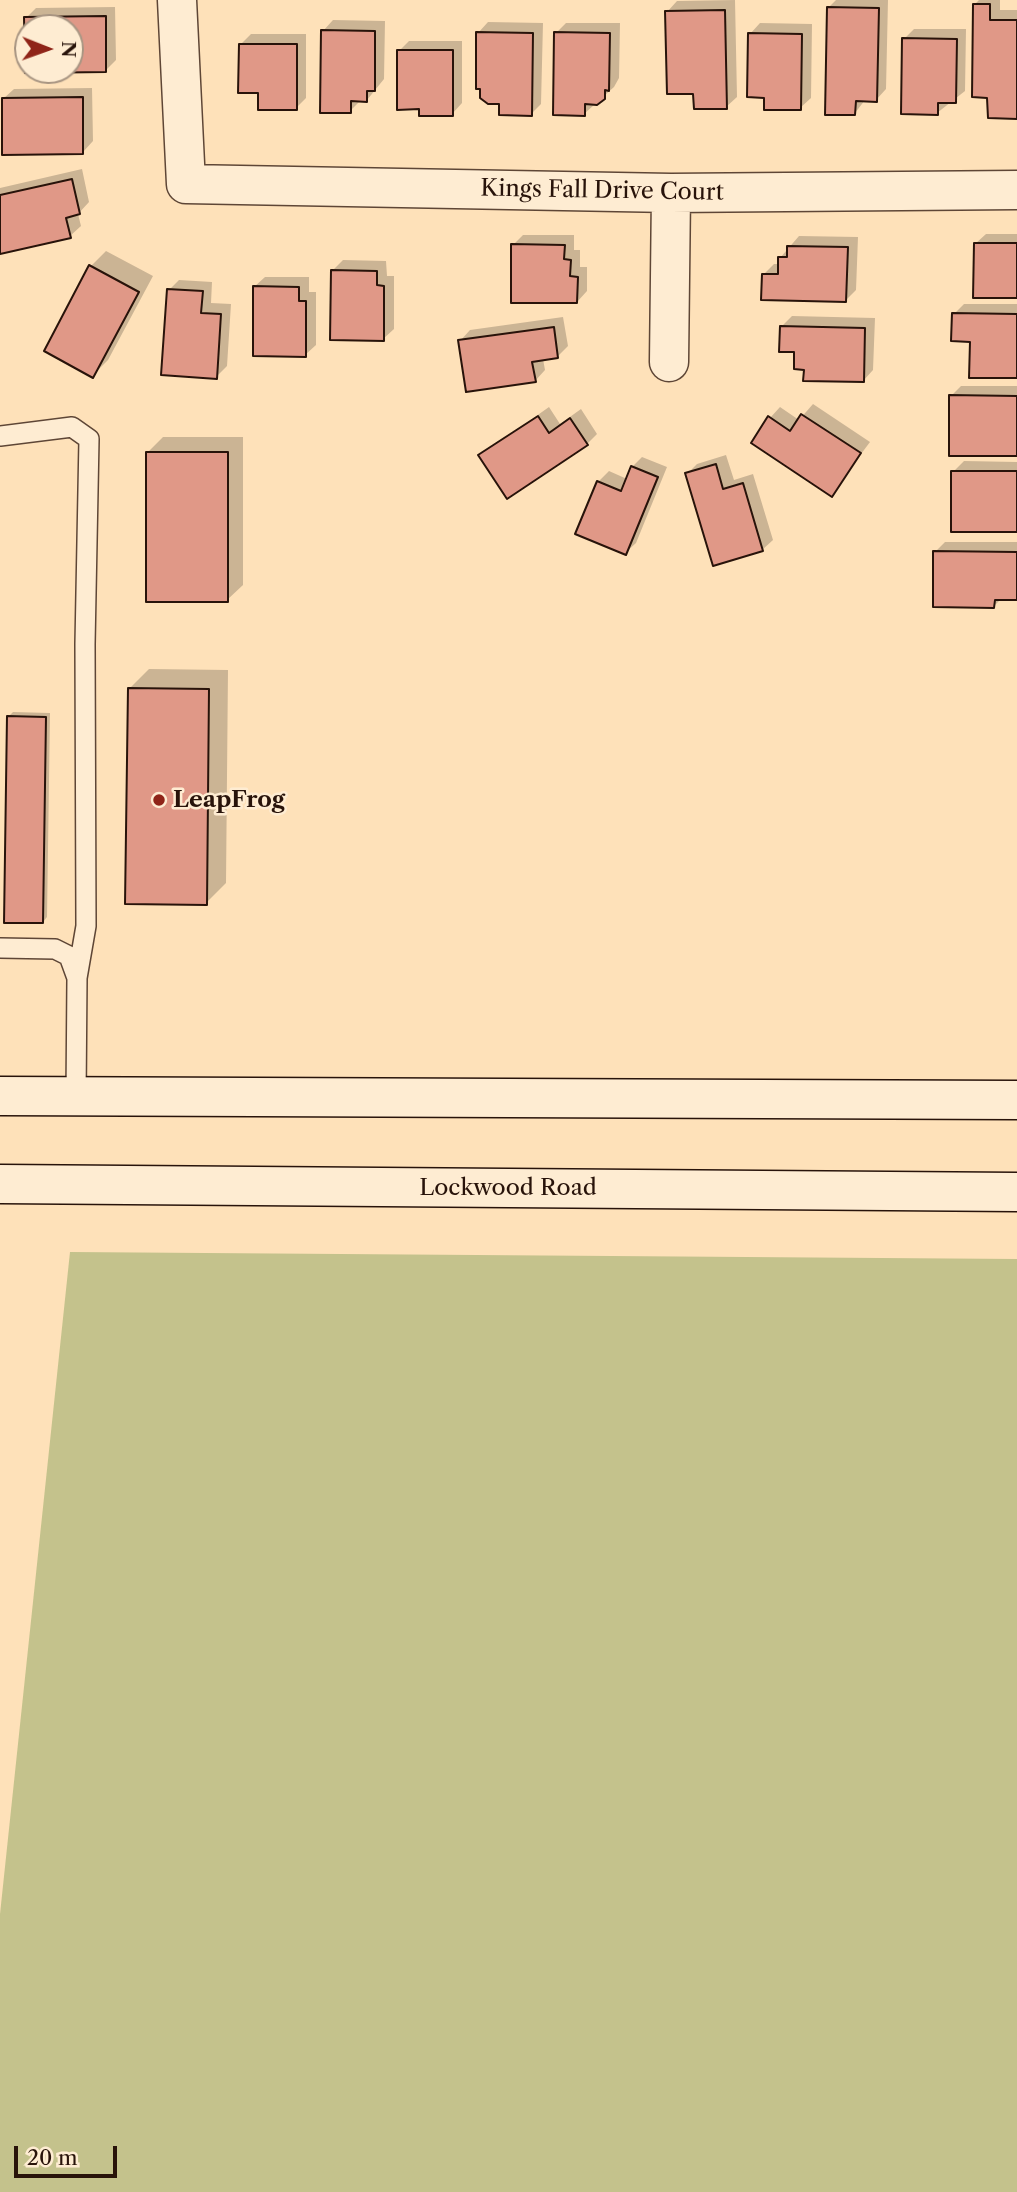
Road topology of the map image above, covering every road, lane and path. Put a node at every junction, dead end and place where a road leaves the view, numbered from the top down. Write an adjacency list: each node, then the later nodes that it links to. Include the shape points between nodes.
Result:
1 (177, 0): 3 (main road, Kings Fall Drive Court, via 186,184)
2 (1017, 190): 3 (main road, Kings Fall Drive Court)
3 (671, 193): 4 (main road)
4 (669, 362)
5 (0, 436): 7 (lane, via 72,427 89,439 86,926)
6 (0, 948): 7 (lane, via 55,949 69,956)
7 (77, 978): 9 (lane)
8 (0, 1097): 9 (main road)
9 (76, 1097): 10 (main road)
10 (1017, 1100)
11 (0, 1184): 12 (main road, Lockwood Road)
12 (1017, 1192)

